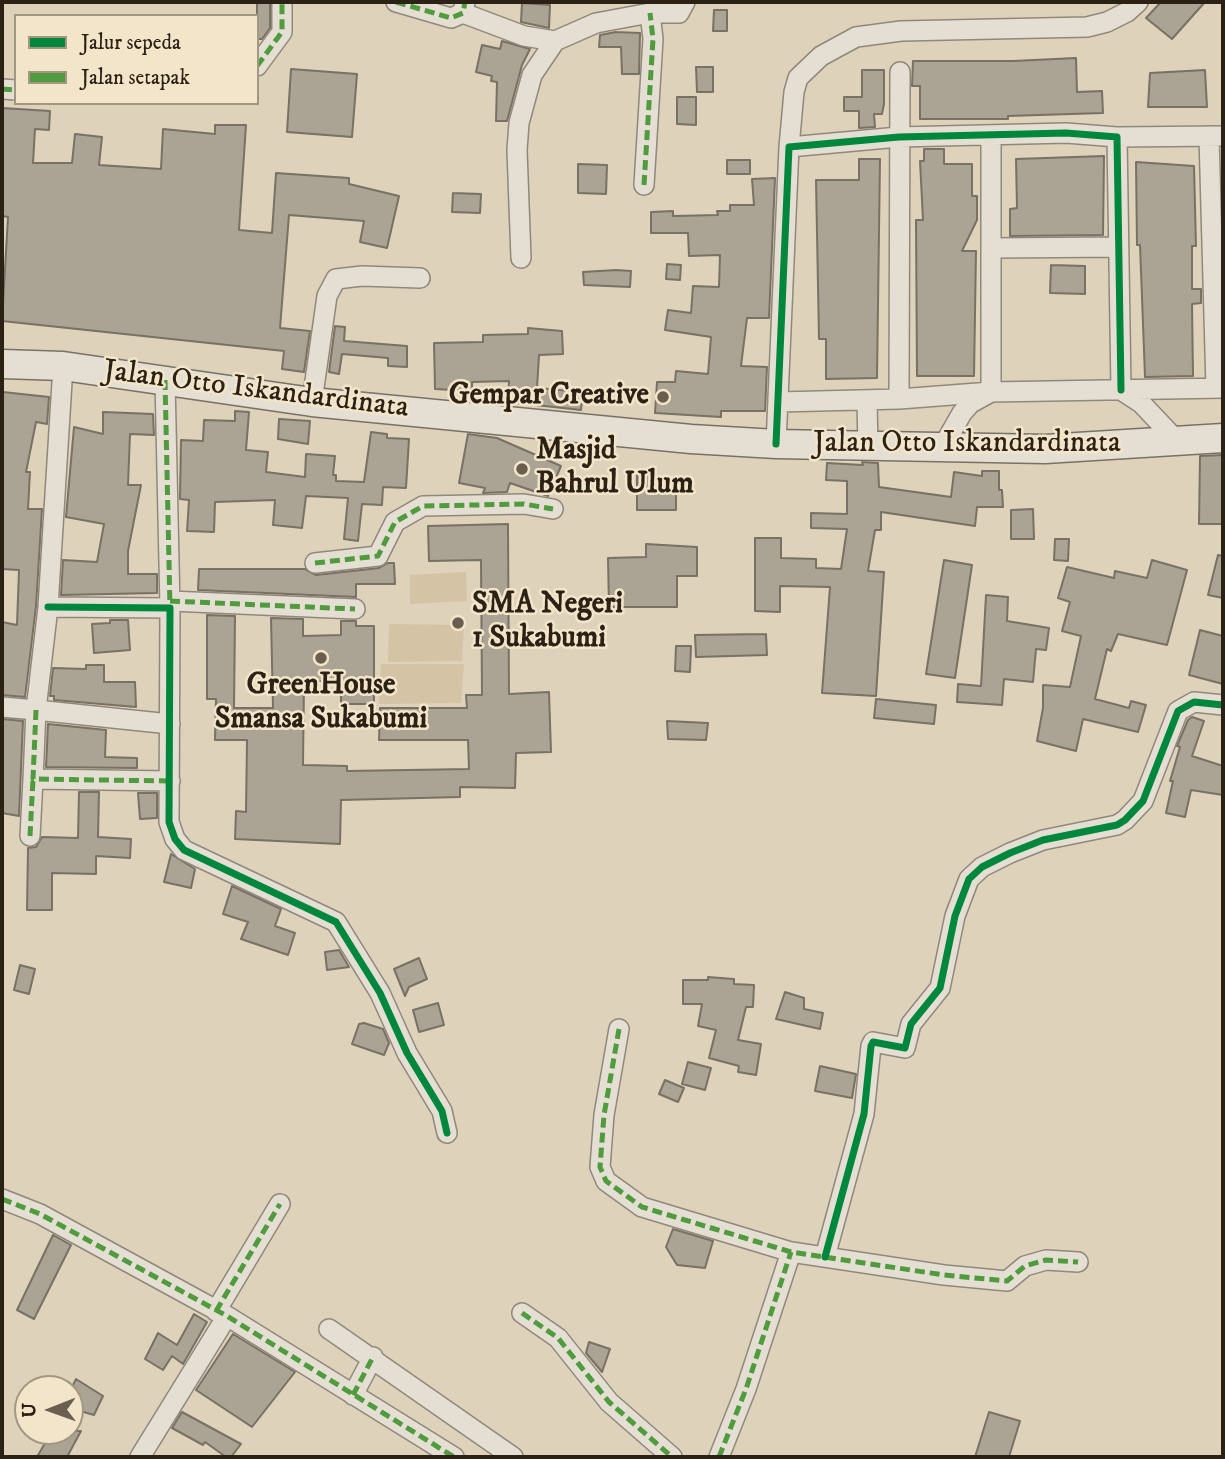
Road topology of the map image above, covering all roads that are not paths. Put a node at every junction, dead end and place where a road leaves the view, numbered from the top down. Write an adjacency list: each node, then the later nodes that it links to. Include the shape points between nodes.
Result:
1 (282, 2): 8 (street, via 282,32)
2 (397, 2): 5 (street, via 451,19)
3 (685, 2): 6 (street, via 679,13)
4 (1138, 2): 14 (street, via 1107,22 1087,27 901,31 847,41 811,63 798,78)
5 (464, 7): 7 (street, via 524,36)
6 (650, 13): 7 (street, via 596,23); 15 (street, via 653,39)
7 (555, 41): 18 (street, via 532,75 519,123)
8 (259, 62)
9 (900, 72): 12 (street)
10 (991, 136): 12 (street); 13 (street, via 1066,133); 17 (street)
11 (1216, 136): 13 (street); 23 (street)
12 (899, 137): 14 (street); 26 (street)
13 (1117, 137): 16 (street)
14 (789, 147): 29 (street)
15 (645, 185)
16 (1118, 247): 17 (street); 24 (street)
17 (992, 248): 25 (street)
18 (521, 258)
19 (420, 278): 28 (street, via 336,279 327,296)
20 (2, 364): 21 (main road, Jalan Otto Iskandardinata)
21 (63, 366): 22 (main road, Jalan Otto Iskandardinata); 38 (street)
22 (164, 380): 28 (main road, Jalan Otto Iskandardinata); 37 (street)
23 (1220, 388): 24 (street)
24 (1121, 390): 25 (street); 31 (street, via 1141,403)
25 (991, 392): 26 (street); 34 (street, via 962,413)
26 (900, 400): 27 (street)
27 (867, 401): 29 (street); 33 (street)
28 (312, 402): 32 (main road, Jalan Otto Iskandardinata)
29 (779, 402): 32 (street)
30 (1223, 438): 31 (main road, Jalan Otto Iskandardinata)
31 (1177, 441): 34 (main road, Jalan Otto Iskandardinata, via 1045,449)
32 (776, 444): 33 (main road, Jalan Otto Iskandardinata)
33 (868, 447): 34 (main road, Jalan Otto Iskandardinata)
34 (942, 448)
35 (553, 509): 36 (street, via 423,506 395,522 378,556)
36 (315, 563)
37 (170, 605): 38 (street); 39 (street); 43 (street)
38 (48, 607): 42 (street)
39 (355, 609)
40 (1223, 705): 52 (street, via 1194,702 1178,711 1143,801 1125,820 1043,840 982,867 969,878 940,988 911,1024 905,1048 873,1042 871,1046 864,1114)
41 (2, 707): 42 (street)
42 (36, 710): 43 (street); 44 (street)
43 (170, 724): 45 (street)
44 (33, 779): 45 (street); 46 (street)
45 (170, 781): 48 (street, via 170,830 184,849 328,916 343,930 442,1111)
46 (30, 836)
47 (619, 1029): 51 (street, via 599,1156 606,1181 655,1212)
48 (447, 1133)
49 (2, 1199): 54 (street, via 40,1214)
50 (279, 1204): 54 (street)
51 (791, 1252): 52 (street); 63 (street)
52 (825, 1258): 53 (street, via 1007,1281 1025,1266 1046,1260)
53 (1078, 1262)
54 (221, 1313): 58 (street); 59 (street)
55 (522, 1313): 62 (street, via 558,1338 609,1402)
56 (328, 1329): 57 (street)
57 (373, 1357): 58 (street); 61 (street)
58 (353, 1395): 60 (street)
59 (141, 1457)
60 (454, 1457)
61 (513, 1457)
62 (672, 1457)
63 (719, 1457)

